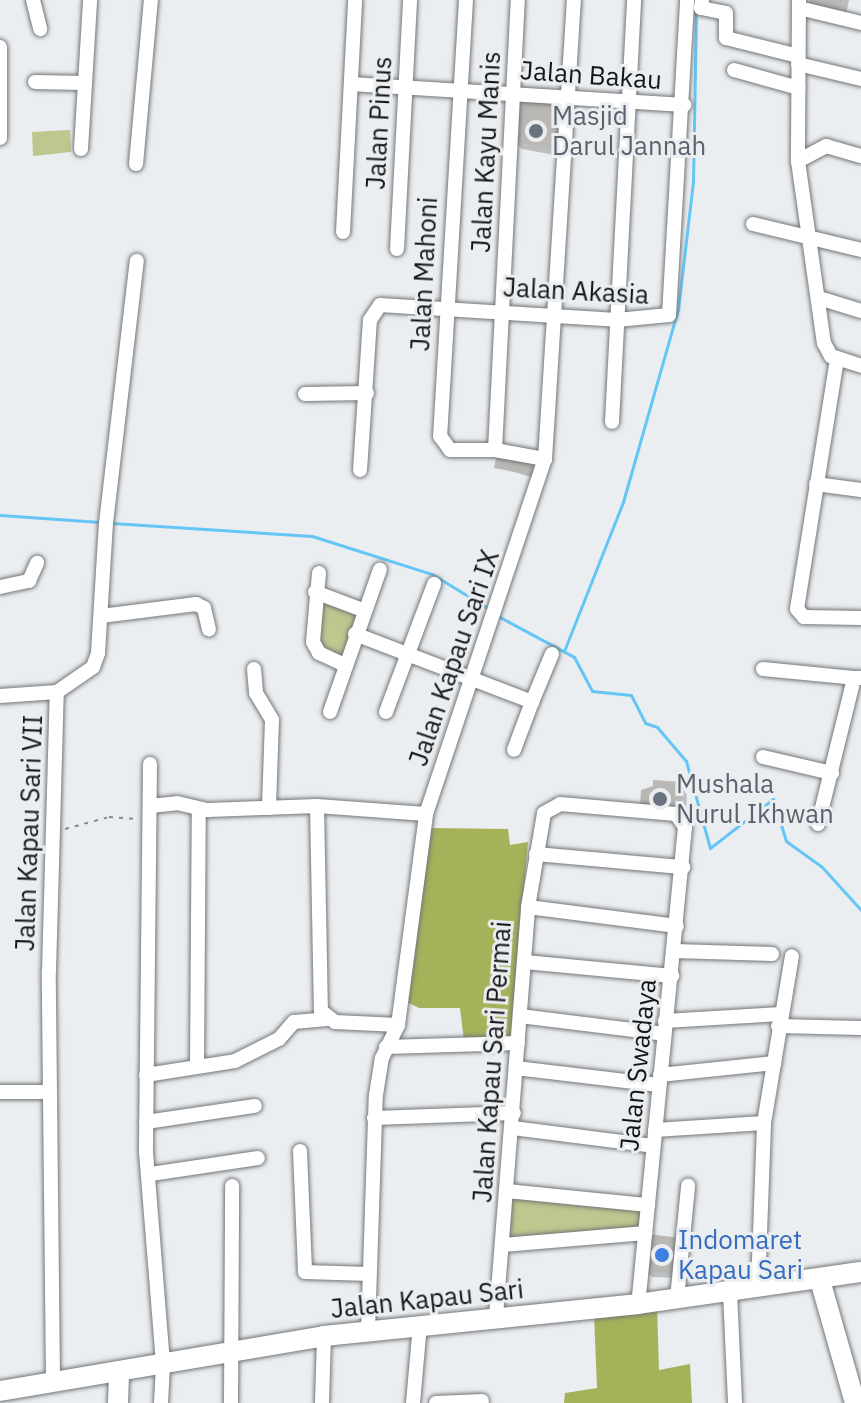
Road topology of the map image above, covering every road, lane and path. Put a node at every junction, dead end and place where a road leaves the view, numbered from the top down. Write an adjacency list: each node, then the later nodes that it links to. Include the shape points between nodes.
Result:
1 (33, 0): 14 (street)
2 (90, 0): 20 (street)
3 (151, 0): 33 (street)
4 (355, 0): 21 (street)
5 (410, 0): 22 (street, Jalan Pinus)
6 (466, 0): 24 (street, Jalan Mahoni)
7 (518, 0): 25 (street, Jalan Kayu Manis)
8 (574, 0): 26 (street, Jalan Kapau Sari IX)
9 (634, 0): 27 (street)
10 (687, 0): 28 (street, Jalan Akasia)
11 (702, 0): 16 (street, via 701,8 726,13 726,38)
12 (799, 4): 13 (street); 16 (street)
13 (861, 23)
14 (40, 29)
15 (0, 47): 29 (street)
16 (798, 60): 18 (street); 23 (street)
17 (734, 70): 23 (street)
18 (861, 79)
19 (35, 82): 20 (street)
20 (83, 83): 30 (street)
21 (351, 84): 22 (street, Jalan Bakau); 35 (street)
22 (404, 87): 24 (street, Jalan Bakau); 37 (street, Jalan Pinus)
23 (799, 88): 32 (street)
24 (459, 90): 25 (street, Jalan Bakau); 41 (street, Jalan Mahoni)
25 (513, 94): 26 (street, Jalan Bakau); 42 (street, Jalan Kayu Manis)
26 (571, 95): 27 (street, Jalan Bakau); 44 (street, Jalan Kapau Sari IX)
27 (629, 99): 28 (street, Jalan Bakau); 45 (street)
28 (684, 105): 45 (street, Jalan Akasia, via 672,311 661,320)
29 (0, 138)
30 (81, 149)
31 (861, 156): 32 (street, via 826,146)
32 (798, 161): 36 (street)
33 (136, 164)
34 (753, 224): 36 (street)
35 (343, 232)
36 (810, 236): 38 (street); 40 (street)
37 (397, 249)
38 (861, 250)
39 (137, 261): 64 (street, Jalan Kapau Sari VII, via 106,523)
40 (819, 298): 43 (street); 46 (street, via 826,348)
41 (446, 307): 42 (street, Jalan Akasia); 48 (street, Jalan Akasia, via 386,304 375,309); 51 (street, Jalan Mahoni, via 441,440 450,450)
42 (502, 311): 44 (street, Jalan Akasia); 51 (street, Jalan Kayu Manis)
43 (861, 311)
44 (557, 316): 45 (street, Jalan Akasia); 52 (street, Jalan Kapau Sari IX)
45 (617, 320): 50 (street)
46 (837, 359): 47 (street); 54 (street)
47 (861, 366)
48 (367, 393): 49 (street); 53 (street, Jalan Akasia)
49 (305, 394)
50 (612, 422)
51 (495, 450): 52 (street, Jalan Mahoni)
52 (545, 459): 72 (street, Jalan Kapau Sari IX)
53 (360, 470)
54 (816, 484): 55 (street); 63 (street, via 798,612)
55 (861, 490)
56 (37, 563): 60 (street, via 25,584)
57 (380, 569): 62 (street)
58 (319, 573): 61 (street)
59 (434, 584): 67 (street)
60 (0, 587)
61 (315, 592): 62 (street); 69 (street, via 313,642 319,653)
62 (363, 610): 66 (street)
63 (861, 615)
64 (101, 616): 65 (street, via 196,604 204,608); 74 (street, Jalan Kapau Sari VII, via 93,667)
65 (209, 629)
66 (355, 634): 67 (street); 69 (street)
67 (405, 654): 72 (street); 78 (street)
68 (552, 654): 76 (street)
69 (345, 665): 77 (street)
70 (254, 669): 84 (street, via 256,693 272,720)
71 (763, 669): 73 (street)
72 (469, 677): 76 (street); 88 (street, Jalan Kapau Sari IX)
73 (857, 678): 82 (street)
74 (57, 692): 75 (street); 90 (street, Jalan Kapau Sari VII)
75 (0, 696)
76 (532, 702): 79 (street)
77 (330, 712)
78 (386, 712)
79 (514, 750)
80 (763, 757): 82 (street)
81 (150, 764): 87 (street)
82 (832, 773): 89 (street)
83 (317, 806): 84 (street); 88 (street); 101 (street, via 319,1003)
84 (269, 808): 85 (street)
85 (199, 810): 87 (street, via 177,803); 109 (street)
86 (548, 810): 91 (street, Jalan Kapau Sari Permai); 92 (street, Jalan Swadaya, via 676,814 685,831)
87 (150, 812): 90 (path); 111 (street)
88 (426, 814): 103 (street, Jalan Kapau Sari IX)
89 (818, 824)
90 (53, 828): 114 (street, Jalan Kapau Sari VII)
91 (536, 854): 92 (street); 93 (street, Jalan Kapau Sari Permai)
92 (683, 867): 94 (street, Jalan Swadaya)
93 (528, 907): 94 (street); 98 (street, Jalan Kapau Sari Permai)
94 (677, 926): 95 (street, Jalan Swadaya)
95 (675, 951): 96 (street); 99 (street, Jalan Swadaya)
96 (772, 954)
97 (792, 956): 102 (street)
98 (525, 962): 99 (street); 100 (street, Jalan Kapau Sari Permai)
99 (672, 976): 104 (street, Jalan Swadaya)
100 (520, 1016): 104 (street); 106 (street, Jalan Kapau Sari Permai)
101 (327, 1019): 103 (street); 109 (street, via 294,1022 279,1039 235,1061)
102 (780, 1020): 104 (street); 105 (street); 108 (street)
103 (398, 1025): 107 (street, Jalan Kapau Sari IX)
104 (664, 1027): 112 (street, Jalan Swadaya)
105 (861, 1028)
106 (518, 1043): 107 (street); 110 (street, Jalan Kapau Sari Permai)
107 (386, 1047): 116 (street, Jalan Kapau Sari IX)
108 (774, 1063): 112 (street); 119 (street)
109 (197, 1066): 111 (street)
110 (516, 1068): 112 (street); 117 (street, Jalan Kapau Sari Permai)
111 (146, 1075): 118 (street)
112 (659, 1080): 120 (street, Jalan Swadaya)
113 (0, 1092): 114 (street)
114 (49, 1092): 144 (street, Jalan Kapau Sari VII)
115 (255, 1106): 118 (street)
116 (374, 1118): 117 (street); 131 (street, Jalan Kapau Sari IX)
117 (513, 1120): 120 (street); 126 (street, Jalan Kapau Sari Permai)
118 (146, 1122): 123 (street)
119 (764, 1123): 120 (street); 133 (street)
120 (654, 1138): 127 (street, Jalan Swadaya)
121 (300, 1151): 131 (street, via 305,1272)
122 (258, 1158): 123 (street)
123 (151, 1174): 142 (street)
124 (232, 1186): 141 (street)
125 (688, 1186): 135 (street)
126 (507, 1191): 127 (street); 129 (street, Jalan Kapau Sari Permai)
127 (648, 1205): 128 (street, Jalan Swadaya)
128 (645, 1233): 129 (street); 136 (street, Jalan Swadaya)
129 (503, 1245): 137 (street, Jalan Kapau Sari Permai)
130 (861, 1272): 132 (main road, Jalan Kapau Sari)
131 (369, 1274): 139 (street, Jalan Kapau Sari IX)
132 (820, 1280): 133 (main road, Jalan Kapau Sari); 154 (main road)
133 (758, 1288): 134 (main road, Jalan Kapau Sari)
134 (730, 1292): 135 (main road, Jalan Kapau Sari); 153 (street)
135 (677, 1299): 136 (main road, Jalan Kapau Sari)
136 (638, 1304): 137 (main road, Jalan Kapau Sari)
137 (496, 1316): 138 (main road, Jalan Kapau Sari)
138 (420, 1324): 139 (main road, Jalan Kapau Sari); 151 (street)
139 (368, 1330): 140 (main road, Jalan Kapau Sari)
140 (324, 1336): 141 (main road, Jalan Kapau Sari); 150 (street)
141 (232, 1353): 142 (main road, Jalan Kapau Sari); 149 (street)
142 (163, 1365): 143 (main road, Jalan Kapau Sari); 148 (street)
143 (119, 1371): 144 (main road, Jalan Kapau Sari); 147 (main road)
144 (53, 1381): 145 (main road, Jalan Kapau Sari)
145 (12, 1394)
146 (482, 1401): 152 (street)
147 (118, 1403)
148 (161, 1403)
149 (231, 1403)
150 (322, 1403)
151 (413, 1403)
152 (436, 1403)
153 (735, 1403)
154 (855, 1403)

